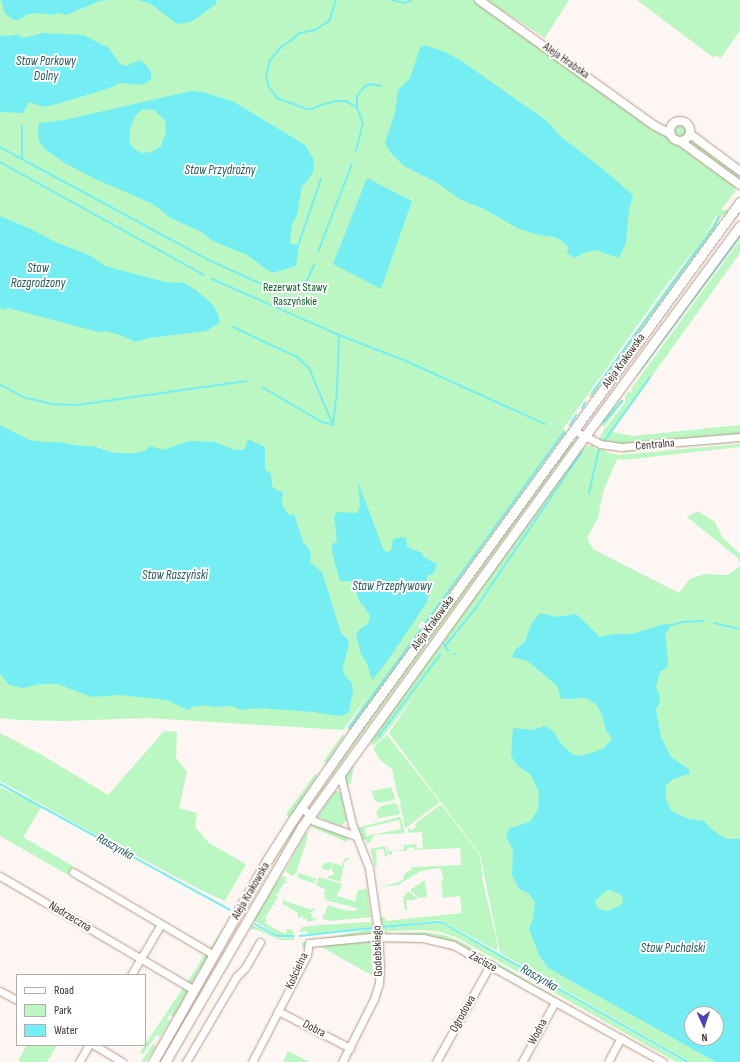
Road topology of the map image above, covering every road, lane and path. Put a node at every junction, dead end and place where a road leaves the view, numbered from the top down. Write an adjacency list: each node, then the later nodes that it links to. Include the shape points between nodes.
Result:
1 (479, 0): 2 (street, Aleja Hrabska)
2 (654, 123): 3 (street); 4 (street, Aleja Hrabska)
3 (672, 124): 4 (street); 5 (street, via 679,121 686,123)
4 (670, 134): 6 (street)
5 (690, 134): 6 (street); 7 (street)
6 (680, 141): 8 (street)
7 (740, 171)
8 (740, 185)
9 (740, 202): 11 (main road, Aleja Krakowska)
10 (740, 226): 12 (main road, Aleja Krakowska)
11 (573, 430): 12 (street, Centralna); 15 (main road, Aleja Krakowska)
12 (585, 436): 13 (street, Centralna, via 602,444 625,447); 14 (main road, Aleja Krakowska)
13 (740, 437)
14 (340, 772): 16 (main road, Aleja Krakowska); 17 (street, Godebskiego)
15 (302, 808): 16 (street); 25 (main road, Aleja Krakowska, via 268,860)
16 (309, 816): 18 (street, via 314,821); 41 (main road, Aleja Krakowska, via 283,856)
17 (351, 820): 18 (street, via 345,827); 19 (street, Godebskiego)
18 (337, 829): 19 (street)
19 (356, 836): 23 (street, Godebskiego, via 369,868)
20 (73, 872): 22 (street)
21 (0, 876): 26 (street, Nadrzeczna)
22 (161, 924): 25 (street); 26 (street)
23 (379, 937): 27 (street, Zacisze, via 440,941); 33 (street, Kościelna, via 309,943 307,955); 37 (street, Godebskiego, via 379,983)
24 (260, 942): 42 (street, via 245,968 236,977)
25 (214, 955): 29 (main road, Aleja Krakowska)
26 (140, 958): 28 (street); 29 (street, Nadrzeczna)
27 (490, 965): 32 (street, Zacisze); 45 (street, Ogrodowa)
28 (132, 974)
29 (194, 990): 40 (main road, Aleja Krakowska)
30 (0, 991): 31 (street)
31 (16, 999)
32 (555, 1002): 34 (street, Zacisze); 46 (street, Wodna)
33 (278, 1011): 37 (street, Dobra); 43 (street, Kościelna)
34 (621, 1038): 47 (street); 48 (street, Zacisze)
35 (88, 1046): 38 (street)
36 (96, 1046): 39 (street)
37 (350, 1048): 44 (street, Godebskiego)
38 (79, 1062)
39 (122, 1062)
40 (153, 1062)
41 (165, 1062)
42 (186, 1062)
43 (252, 1062)
44 (342, 1062)
45 (436, 1062)
46 (522, 1062)
47 (608, 1062)
48 (663, 1062)

